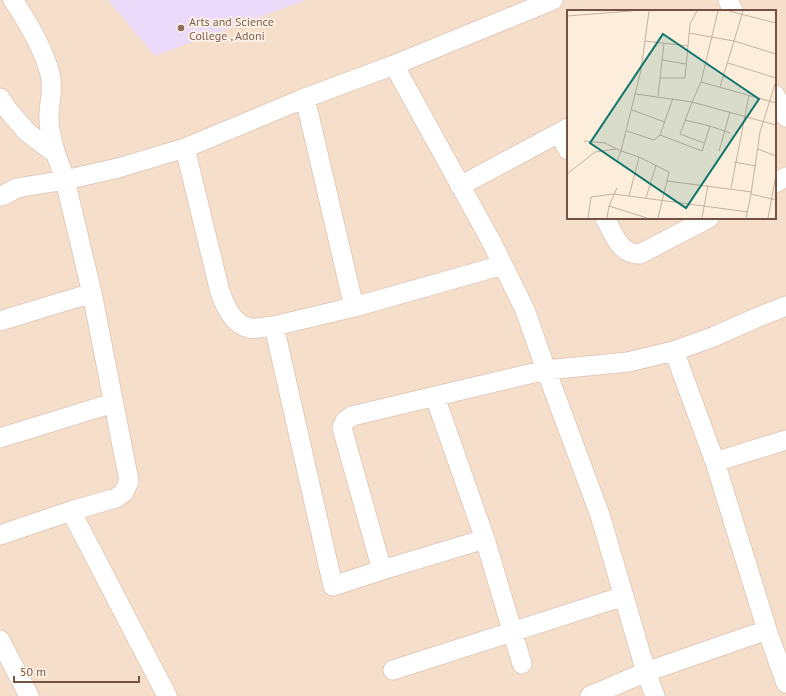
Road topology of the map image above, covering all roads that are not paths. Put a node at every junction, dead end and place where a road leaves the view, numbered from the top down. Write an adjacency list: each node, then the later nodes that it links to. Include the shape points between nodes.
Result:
1 (13, 0): 13 (street, via 42,52 50,75 52,93 48,116)
2 (553, 0): 5 (street)
3 (728, 0): 4 (street)
4 (733, 10)
5 (394, 65): 8 (street); 17 (street)
6 (776, 97): 9 (street)
7 (0, 98): 13 (street, via 27,132)
8 (305, 98): 12 (street); 24 (street)
9 (786, 117)
10 (563, 131): 11 (street); 17 (street)
11 (567, 146)
12 (185, 148): 15 (street, via 118,168); 26 (street, via 220,292 227,310 237,322 249,328)
13 (56, 154): 15 (street)
14 (786, 177): 16 (street)
15 (65, 180): 18 (street, via 17,188); 22 (street)
16 (776, 182)
17 (460, 186): 21 (street)
18 (2, 196)
19 (606, 219): 20 (street, via 626,252 640,254)
20 (707, 219)
21 (503, 265): 24 (street); 28 (street, via 525,310)
22 (92, 293): 25 (street); 30 (street)
23 (786, 306): 27 (street)
24 (354, 307): 26 (street)
25 (0, 321)
26 (274, 326): 37 (street, via 333,586)
27 (674, 351): 28 (street, via 628,362); 33 (street)
28 (546, 370): 29 (street); 38 (street, via 600,516)
29 (435, 398): 36 (street); 37 (street, via 352,416 344,421 342,428)
30 (114, 403): 31 (street); 34 (street, via 129,481 124,492 116,498)
31 (0, 438)
32 (786, 440): 33 (street)
33 (714, 462): 39 (street)
34 (71, 511): 35 (street); 47 (street)
35 (0, 535)
36 (485, 539): 37 (street); 40 (street)
37 (382, 570)
38 (624, 596): 40 (street); 44 (street)
39 (767, 630): 44 (street); 45 (street)
40 (513, 632): 42 (street); 43 (street)
41 (0, 640): 46 (street)
42 (522, 664)
43 (393, 670)
44 (646, 672): 48 (street); 49 (street)
45 (786, 683)
46 (30, 696)
47 (167, 696)
48 (590, 696)
49 (655, 696)

